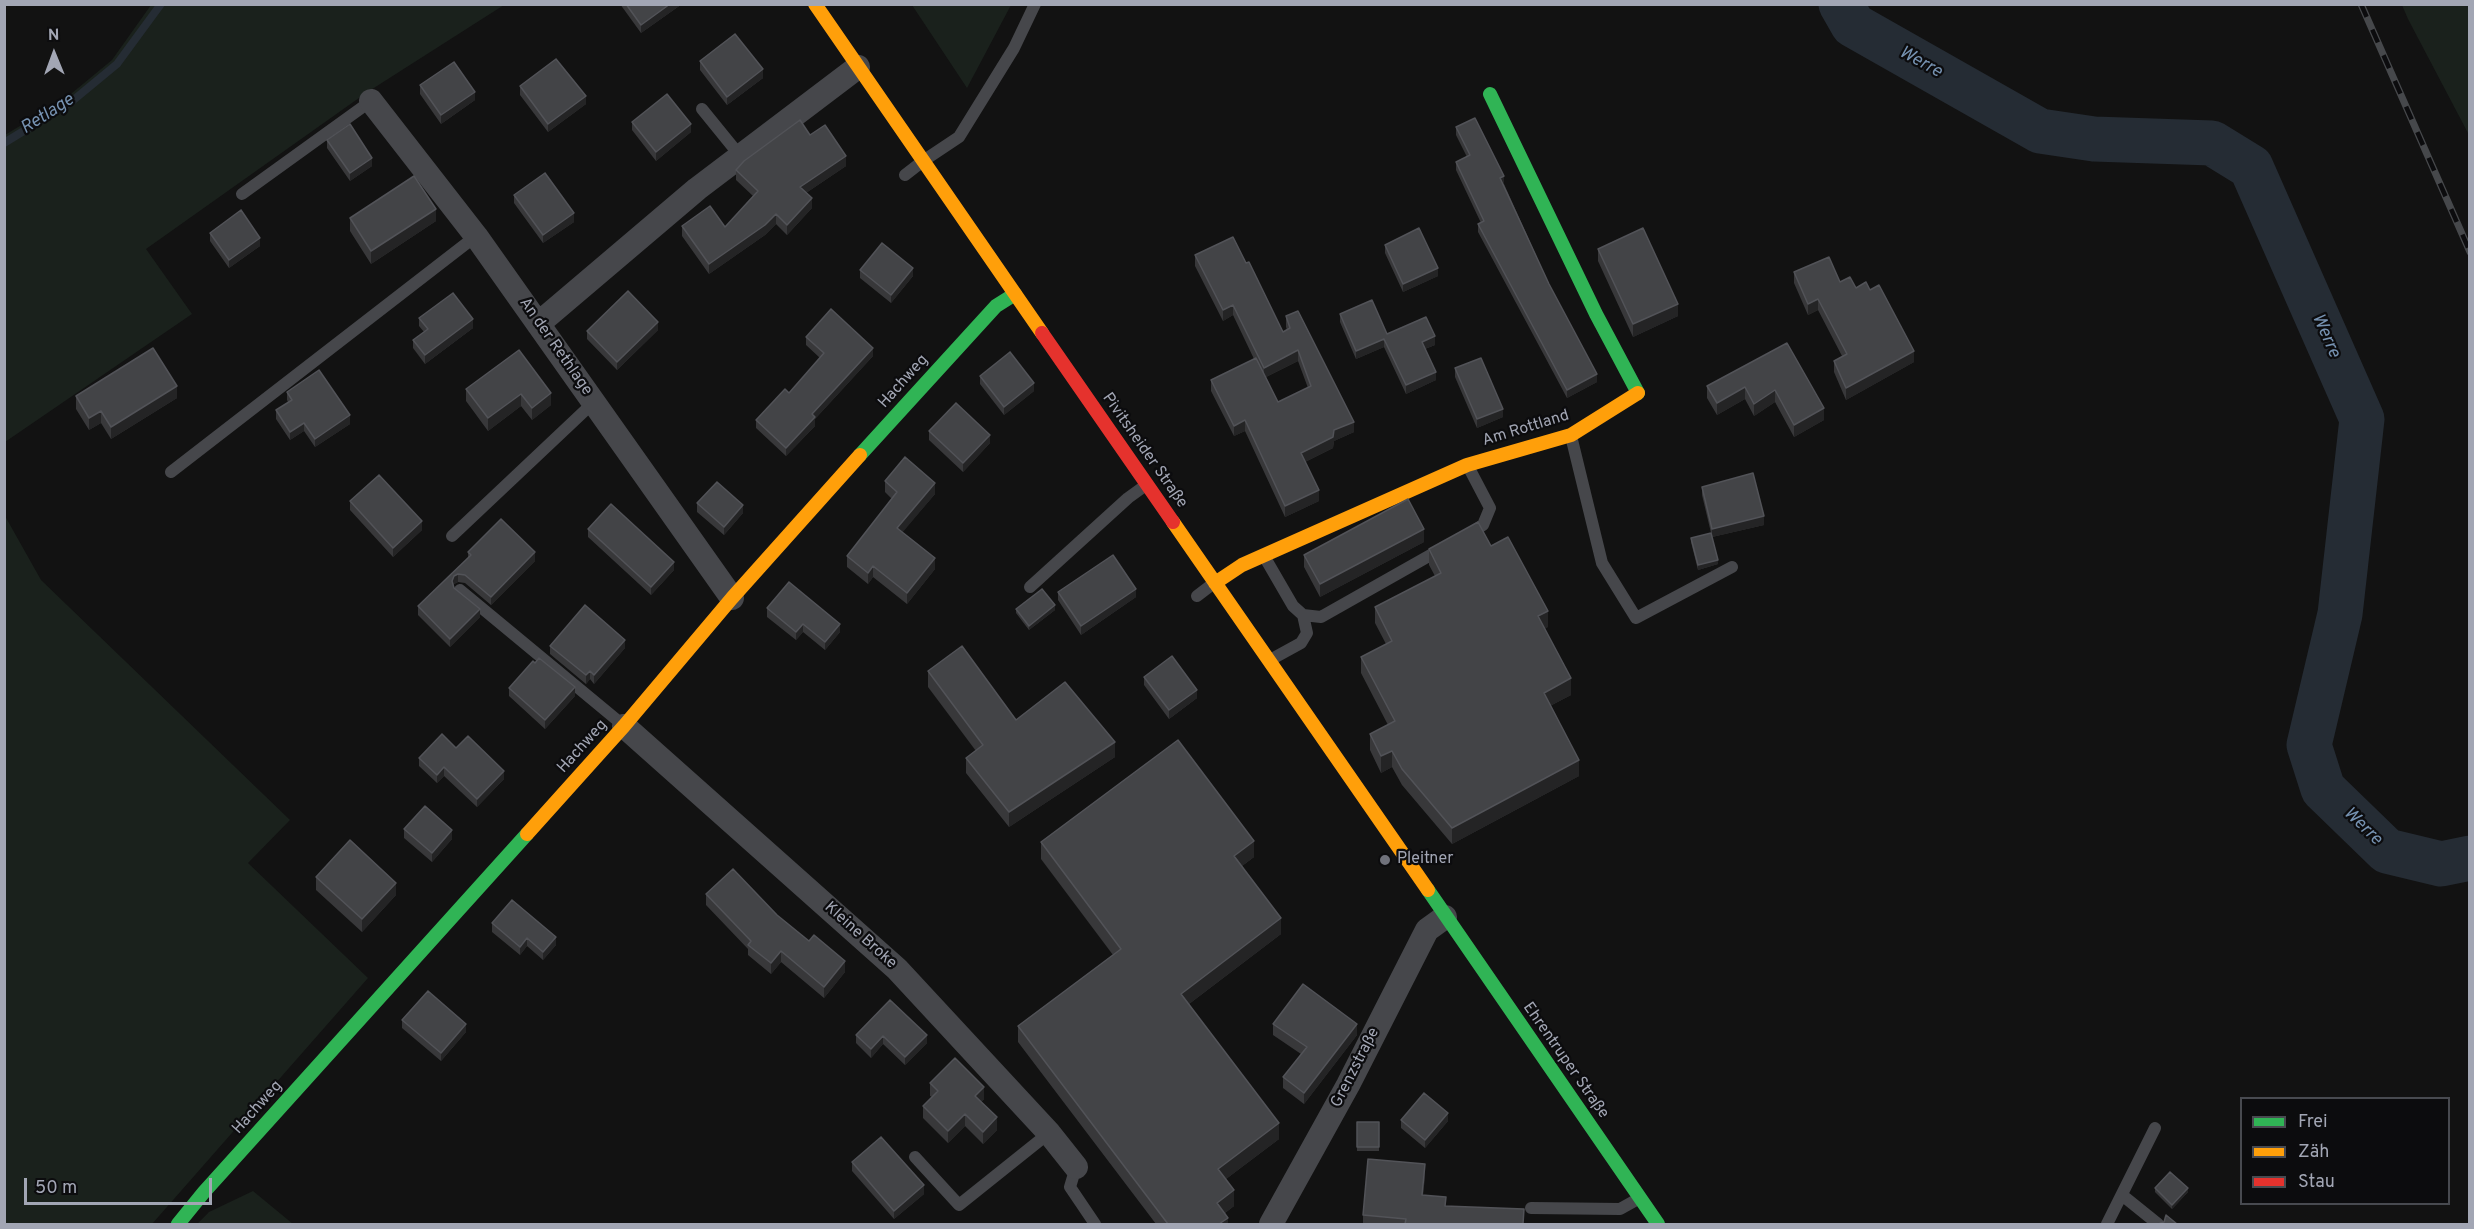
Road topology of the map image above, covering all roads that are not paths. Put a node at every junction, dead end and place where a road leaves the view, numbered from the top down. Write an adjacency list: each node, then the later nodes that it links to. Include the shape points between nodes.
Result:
1 (814, 4): 3 (street, Pivitsheider Straße)
2 (1035, 4): 8 (lane, via 1014,48 959,137)
3 (858, 67): 7 (street); 8 (street, Pivitsheider Straße)
4 (1490, 94): 15 (street, Am Rottland, via 1638,393)
5 (371, 101): 10 (lane); 11 (street, An der Rethlage)
6 (702, 109): 7 (lane)
7 (741, 157): 13 (street, via 697,189)
8 (923, 160): 9 (lane); 12 (street, Pivitsheider Straße)
9 (905, 176)
10 (242, 194)
11 (476, 236): 13 (street, An der Rethlage); 17 (lane)
12 (1015, 294): 18 (street, Pivitsheider Straße); 26 (street, Hachweg, via 996,306 973,330)
13 (538, 324): 14 (street, An der Rethlage)
14 (594, 402): 19 (lane); 26 (street, An der Rethlage)
15 (1571, 435): 16 (street, Am Rottland); 21 (lane, via 1602,563 1636,618)
16 (1467, 465): 20 (street, Am Rottland); 27 (lane, via 1490,508 1483,525 1321,617)
17 (171, 472)
18 (1147, 485): 22 (street, Pivitsheider Straße); 23 (lane)
19 (452, 536)
20 (1264, 555): 22 (street, Am Rottland); 27 (lane, via 1293,606)
21 (1732, 567)
22 (1215, 583): 25 (lane); 28 (street, Pivitsheider Straße)
23 (1030, 587)
24 (460, 590): 29 (lane)
25 (1197, 596)
26 (732, 598): 29 (street, Hachweg)
27 (1303, 615): 28 (lane, via 1307,633 1301,643)
28 (1269, 661): 30 (street, Pivitsheider Straße)
29 (624, 726): 32 (street, Kleine Broke, via 897,969); 39 (street, Hachweg)
30 (1445, 917): 36 (street, Ehrentruper Straße); 38 (street, Grenzstraße, via 1427,930 1348,1085)
31 (2155, 1128): 35 (lane)
32 (1049, 1132): 33 (lane, via 959,1205); 34 (street, Kleine Broke)
33 (915, 1157)
34 (1076, 1167): 40 (lane, via 1070,1187)
35 (2122, 1195): 42 (lane); 43 (lane)
36 (1640, 1198): 37 (lane, via 1620,1209); 41 (street, Ehrentruper Straße)
37 (1531, 1208)
38 (1271, 1223)
39 (178, 1224)
40 (1095, 1224)
41 (1658, 1224)
42 (2107, 1224)
43 (2158, 1224)

